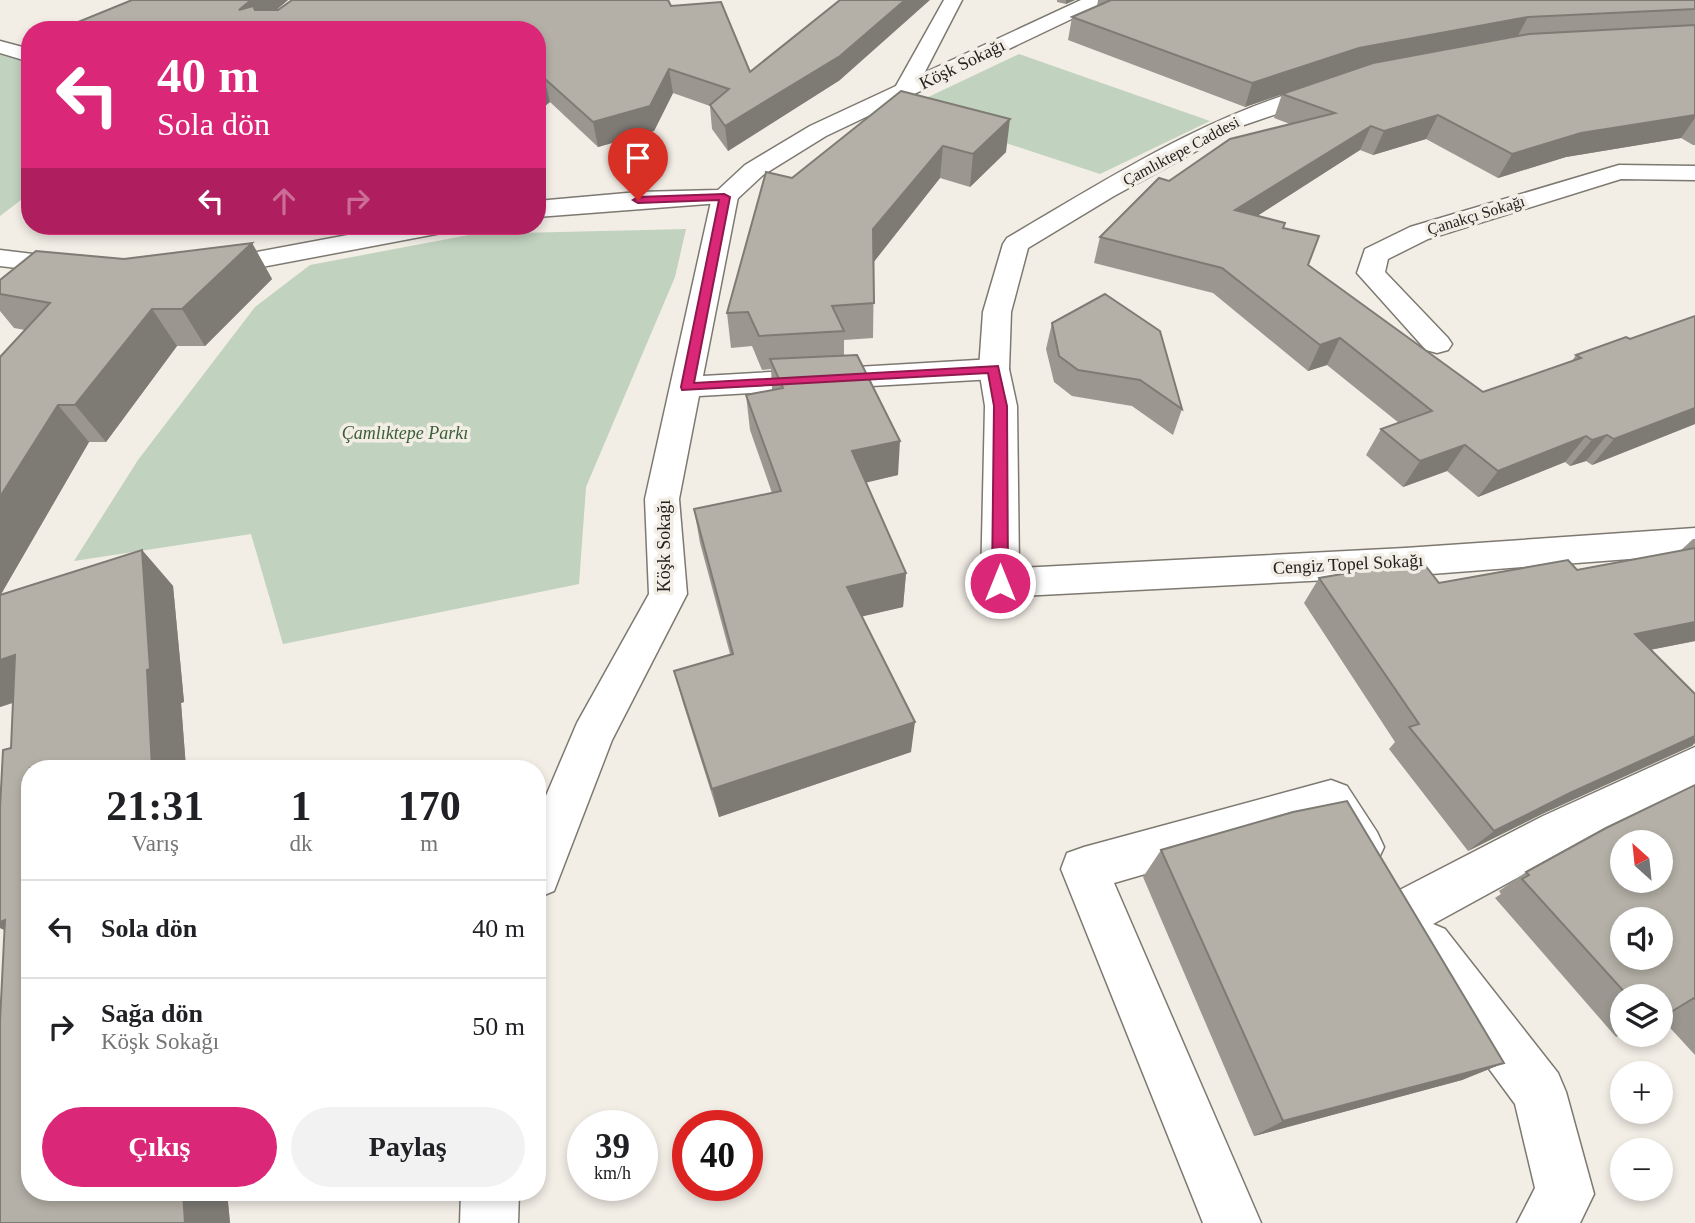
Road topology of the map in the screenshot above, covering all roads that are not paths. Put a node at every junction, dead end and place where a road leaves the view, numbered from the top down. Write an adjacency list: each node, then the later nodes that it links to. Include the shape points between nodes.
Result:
1 (953, 0): 6 (street)
2 (1096, 0): 6 (street, Köşk Sokağı)
3 (0, 47): 4 (street)
4 (21, 53)
5 (1346, 83): 15 (street, Çamlıktepe Caddesi, via 1236,120 1016,244 997,312)
6 (903, 93): 8 (street, Köşk Sokağı, via 818,131 754,170)
7 (1695, 173): 14 (street, Çanakçı Sokağı, via 1619,172 1419,233 1374,255 1371,273)
8 (724, 197): 9 (street); 16 (street, Köşk Sokağı)
9 (546, 208)
10 (389, 235): 12 (street, via 241,263)
11 (0, 258): 13 (street, via 62,267)
12 (186, 264)
13 (104, 266)
14 (1437, 344)
15 (994, 369): 16 (street); 18 (street, Çamlıktepe Caddesi, via 1001,406)
16 (687, 387): 20 (street, Köşk Sokağı, via 662,499 668,594 592,736)
17 (1695, 541): 18 (street, Cengiz Topel Sokağı, via 1391,563)
18 (1000, 583)
19 (1695, 766): 21 (street, via 1559,831)
20 (546, 852)
21 (1405, 914): 24 (street, via 1331,800 1084,869); 25 (street, via 1539,1092 1565,1194)
22 (490, 1201): 23 (street)
23 (489, 1223)
24 (1232, 1223)
25 (1546, 1223)

